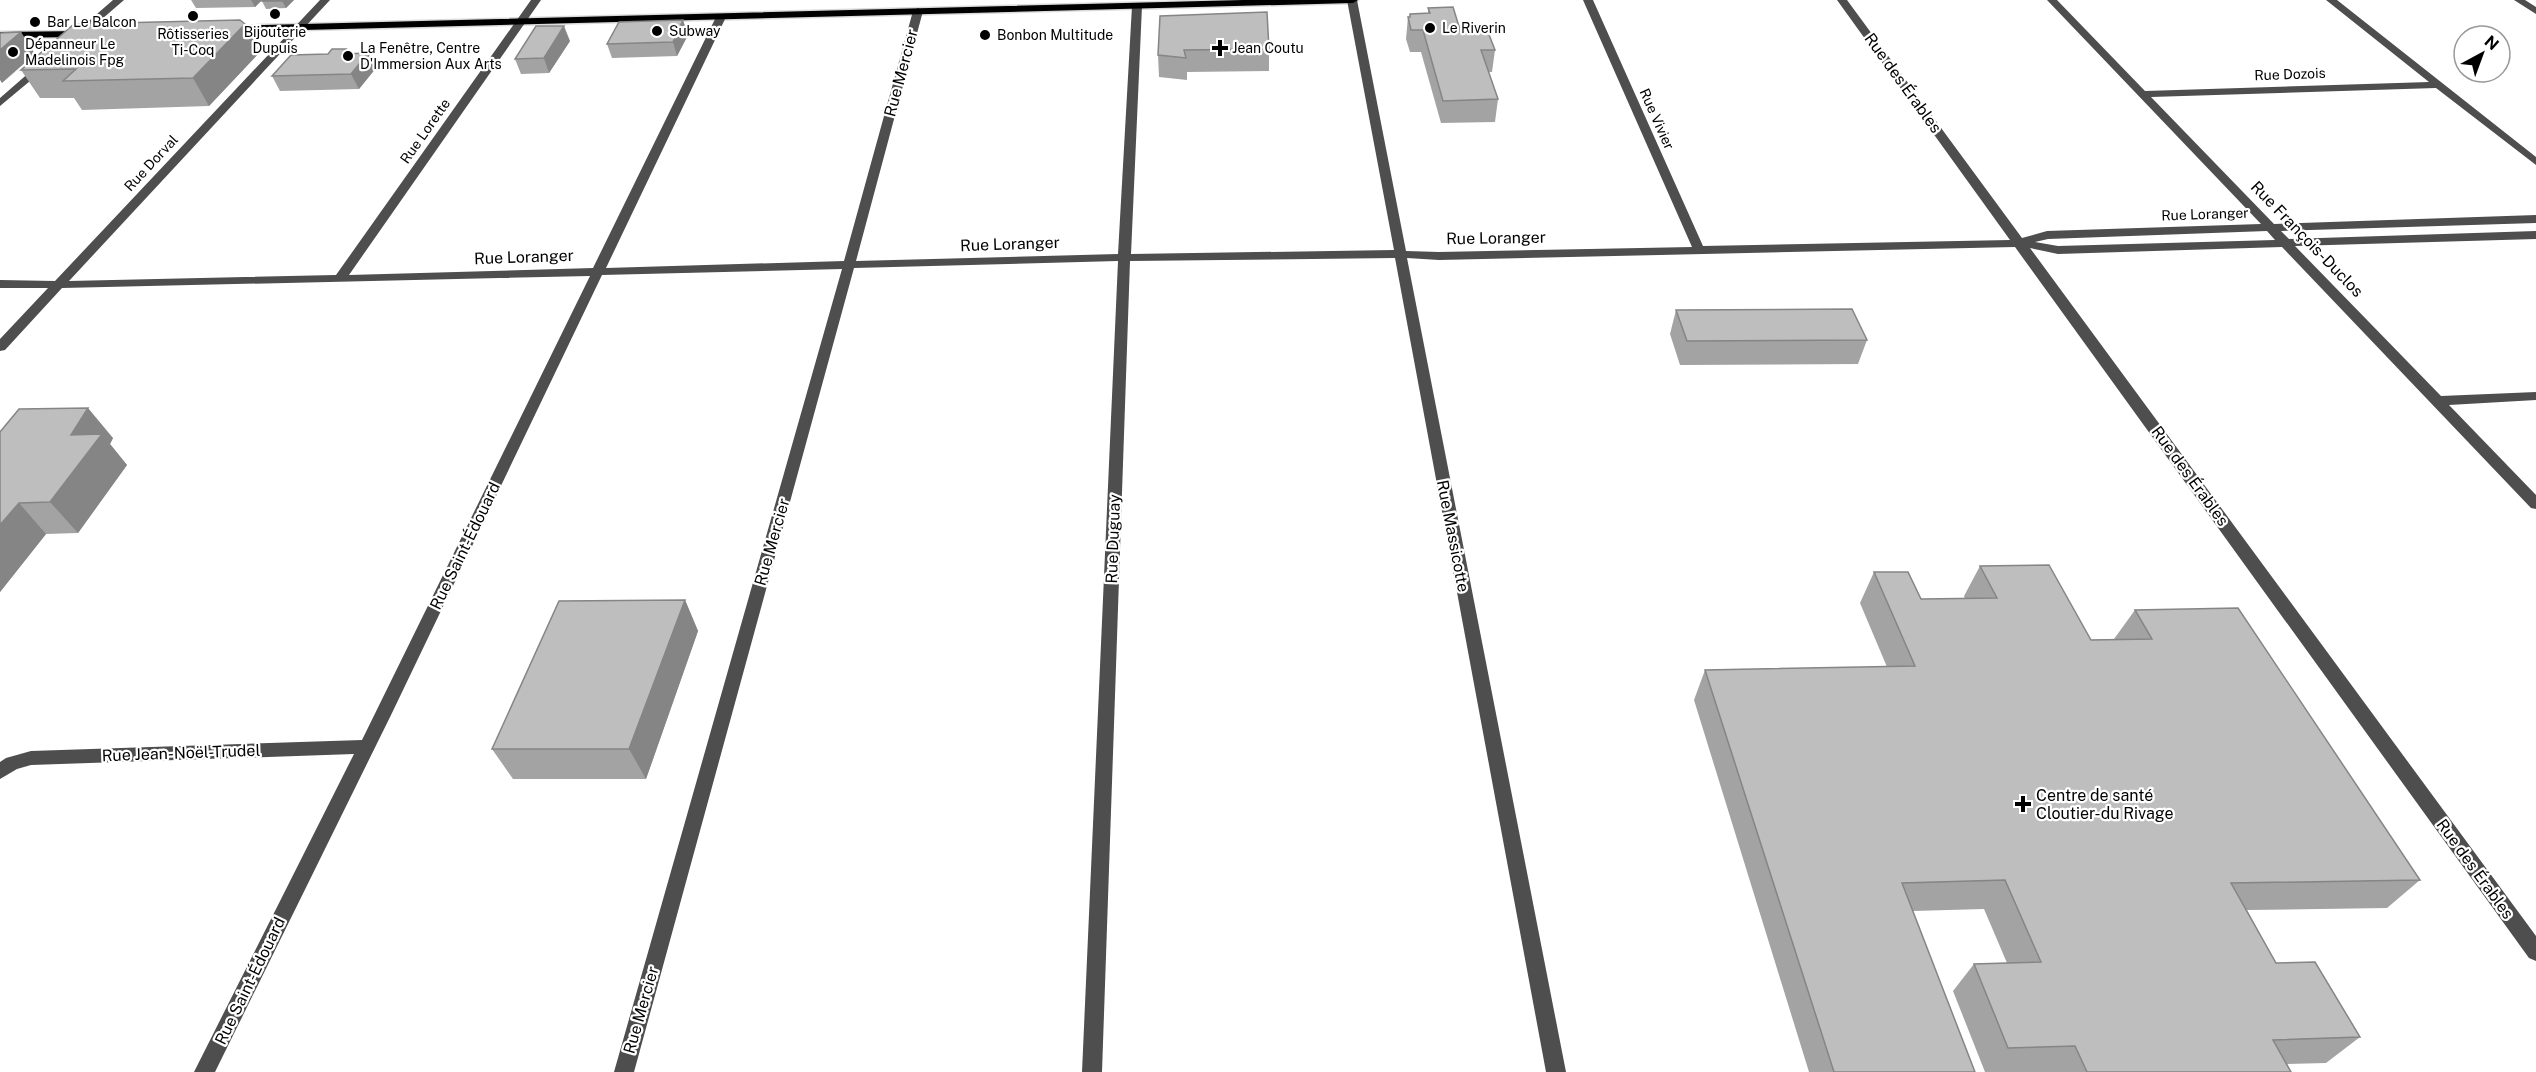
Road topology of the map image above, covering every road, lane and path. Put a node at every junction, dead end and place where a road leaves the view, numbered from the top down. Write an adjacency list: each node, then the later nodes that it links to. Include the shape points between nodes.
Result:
1 (119, 0): 18 (street)
2 (325, 0): 15 (street, Rue Dorval)
3 (536, 0): 14 (street, Rue Lorette)
4 (1353, 0): 10 (main road); 32 (street, Rue Massicotte)
5 (1588, 0): 31 (street, Rue Vivier)
6 (1842, 0): 29 (street, Rue des Érables)
7 (2052, 0): 23 (street, Rue François-Duclos)
8 (2331, 0): 22 (street)
9 (2520, 0): 12 (street)
10 (1137, 6): 11 (main road); 33 (street, Rue Duguay)
11 (918, 11): 13 (main road); 34 (street, Rue Mercier)
12 (2536, 11)
13 (721, 17): 14 (main road); 35 (street, Rue Saint-Édouard)
14 (520, 22): 15 (main road); 36 (street, Rue Lorette)
15 (298, 27): 16 (main road); 38 (street, Rue Dorval)
16 (217, 30)
17 (102, 33): 18 (main road)
18 (80, 34): 19 (main road); 20 (street)
19 (0, 35)
20 (68, 44)
21 (51, 59): 24 (street)
22 (2438, 85): 23 (street, Rue Dozois); 25 (street)
23 (2144, 94): 27 (street, Rue François-Duclos)
24 (0, 103)
25 (2536, 162)
26 (2536, 219): 27 (street, Rue Loranger)
27 (2271, 227): 29 (street, Rue Loranger, via 2047,235); 30 (street, Rue François-Duclos)
28 (2536, 235): 30 (street, Rue Loranger)
29 (2020, 243): 30 (street, Rue Loranger, via 2058,250); 31 (street, Rue Loranger); 45 (street, Rue des Érables)
30 (2285, 243): 41 (street, Rue François-Duclos)
31 (1699, 250): 32 (street, Rue Loranger)
32 (1399, 254): 33 (street, Rue Loranger); 49 (street, Rue Massicotte)
33 (1124, 258): 34 (street, Rue Loranger); 48 (street, Rue Duguay)
34 (849, 265): 35 (street, Rue Loranger); 47 (street, Rue Mercier)
35 (598, 272): 36 (street, Rue Loranger); 43 (street, Rue Saint-Édouard)
36 (340, 279): 38 (street, Rue Loranger)
37 (0, 284): 38 (street, Rue Loranger)
38 (58, 284): 39 (street, Rue Dorval)
39 (0, 347)
40 (2536, 396): 41 (street)
41 (2437, 400): 42 (street, Rue François-Duclos)
42 (2536, 504)
43 (367, 747): 44 (street, Rue Jean-Noël-Trudel, via 31,758 12,763); 46 (street, Rue Saint-Édouard)
44 (0, 772)
45 (2536, 952)
46 (204, 1072)
47 (624, 1072)
48 (1092, 1072)
49 (1556, 1072)

